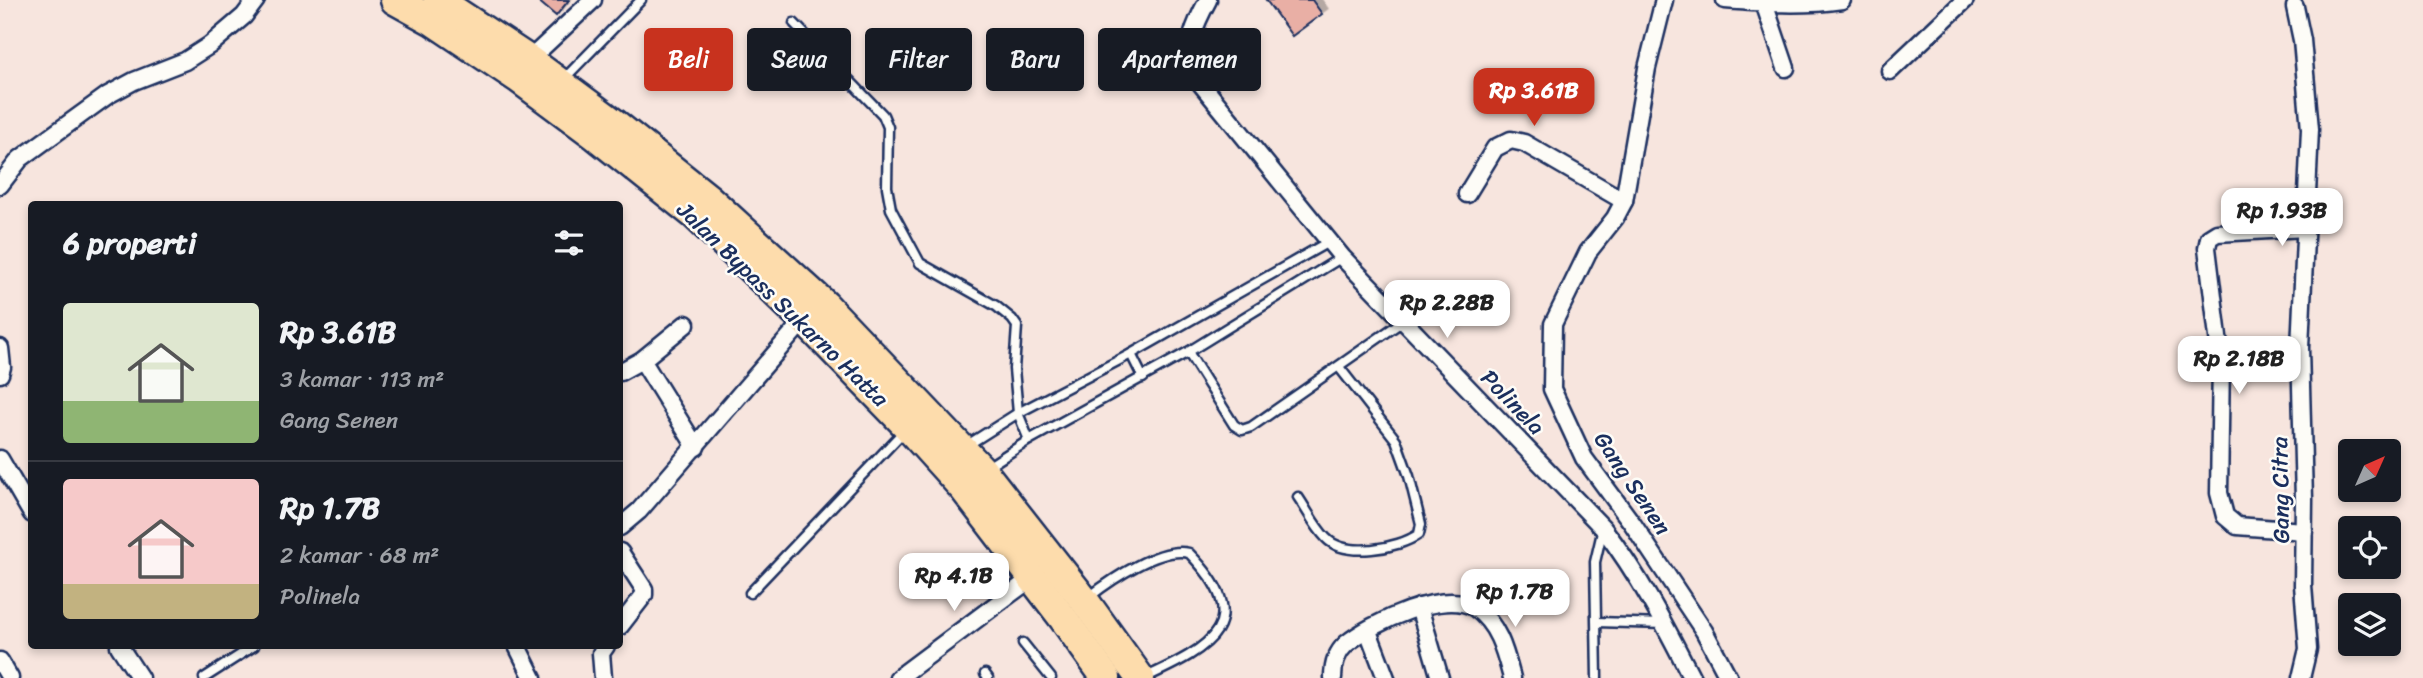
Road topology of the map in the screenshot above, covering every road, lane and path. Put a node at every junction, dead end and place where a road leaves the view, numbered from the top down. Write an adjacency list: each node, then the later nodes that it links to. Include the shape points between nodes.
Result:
1 (257, 0): 18 (street, via 210,45 185,61 108,95 20,159)
2 (395, 0): 24 (highway, Jalan Bypass Sukarno Hatta, via 497,63 596,136 695,215)
3 (438, 0): 14 (highway, Jalan Bypass Sukarno Hatta)
4 (593, 0): 14 (street)
5 (641, 0): 17 (lane)
6 (1208, 0): 22 (street, Polinela, via 1195,24 1188,53 1193,74)
7 (1664, 0): 20 (street, Gang Senen)
8 (1725, 0): 11 (street)
9 (1842, 0): 11 (street)
10 (1965, 0): 16 (street)
11 (1764, 3): 15 (street)
12 (2295, 5): 21 (street, Gang Citra, via 2310,129)
13 (794, 23): 35 (lane, via 883,115 888,127 891,209 920,263 996,306 1017,326)
14 (529, 60): 17 (highway, Jalan Bypass Sukarno Hatta)
15 (1786, 68)
16 (1890, 71)
17 (560, 83): 39 (highway, Jalan Bypass Sukarno Hatta, via 709,200 825,304)
18 (0, 185)
19 (1467, 194): 20 (street, via 1495,148 1511,140 1524,143)
20 (1624, 201): 77 (street, Gang Senen, via 1588,252 1553,324 1552,389 1584,458 1704,631)
21 (2305, 228): 46 (street, Gang Citra, via 2301,348); 46 (street, via 2217,233 2209,238 2207,248 2221,361 2219,493 2225,516 2237,526)
22 (1330, 241): 23 (street, Polinela); 29 (lane)
23 (1342, 257): 25 (street, Polinela); 28 (lane)
24 (804, 320): 36 (highway, Jalan Bypass Sukarno Hatta); 38 (street)
25 (1404, 321): 31 (lane); 45 (street, Polinela)
26 (686, 324): 30 (street)
27 (0, 348): 33 (street)
28 (1188, 352): 31 (lane, via 1234,425 1242,430); 34 (lane)
29 (1130, 354): 34 (lane); 35 (lane)
30 (642, 360): 32 (street); 38 (street)
31 (1339, 367): 42 (lane, via 1396,440 1409,476 1419,534 1381,548 1337,547 1325,538)
32 (623, 370)
33 (0, 374)
34 (1143, 378): 37 (lane)
35 (1018, 413): 37 (lane); 39 (lane)
36 (908, 427): 48 (highway, Jalan Bypass Sukarno Hatta, via 964,489); 49 (lane)
37 (1028, 440): 41 (lane)
38 (696, 447): 44 (street)
39 (963, 448): 41 (highway, Jalan Bypass Sukarno Hatta)
40 (0, 459): 43 (street)
41 (982, 470): 51 (highway, Jalan Bypass Sukarno Hatta)
42 (1298, 497)
43 (28, 507)
44 (623, 524)
45 (1603, 528): 53 (lane, via 1595,562); 54 (street, Polinela)
46 (2304, 531): 78 (street, Gang Citra, via 2308,649)
47 (623, 557): 52 (street, via 644,589)
48 (1032, 577): 51 (highway, Jalan Bypass Sukarno Hatta); 68 (street)
49 (750, 593)
50 (1419, 607): 55 (street); 62 (street, via 1460,601 1474,608 1497,632 1505,650); 74 (street)
51 (1074, 609): 70 (highway, Jalan Bypass Sukarno Hatta); 71 (highway, Jalan Bypass Sukarno Hatta); 71 (lane, via 1111,580 1169,552 1189,553 1215,584 1223,601 1223,621 1214,636 1177,663)
52 (623, 622)
53 (1597, 622): 54 (lane); 75 (lane)
54 (1665, 624): 76 (street, Polinela)
55 (1368, 631): 72 (street, via 1345,645 1335,658); 73 (street)
56 (1023, 643): 69 (lane)
57 (122, 649): 64 (street)
58 (249, 649): 65 (lane)
59 (518, 649): 66 (street)
60 (604, 649): 67 (street)
61 (0, 661): 63 (street)
62 (1507, 677)
63 (10, 678)
64 (140, 678)
65 (205, 678)
66 (533, 678)
67 (603, 678)
68 (898, 678)
69 (1051, 678)
70 (1106, 678)
71 (1142, 678)
72 (1334, 678)
73 (1386, 678)
74 (1440, 678)
75 (1597, 678)
76 (1692, 678)
77 (1729, 678)
78 (2301, 678)

